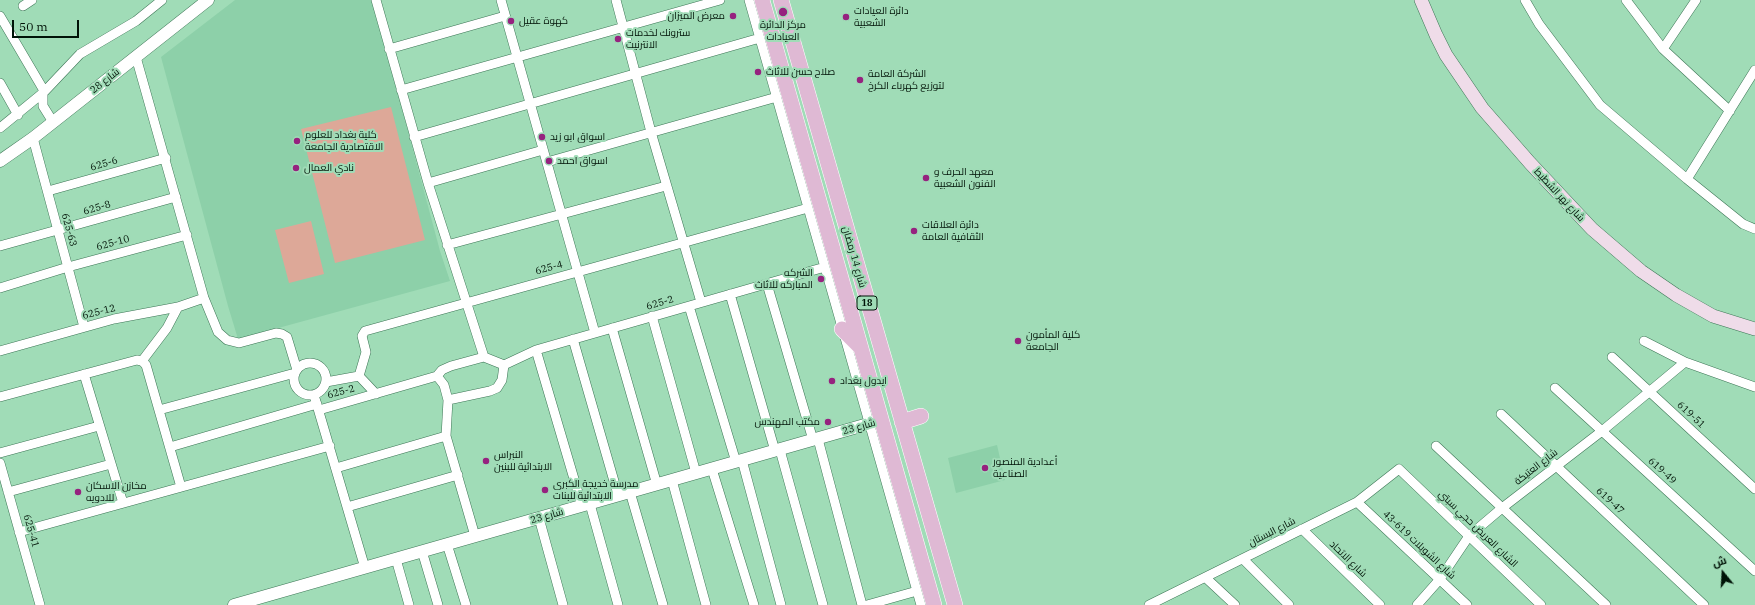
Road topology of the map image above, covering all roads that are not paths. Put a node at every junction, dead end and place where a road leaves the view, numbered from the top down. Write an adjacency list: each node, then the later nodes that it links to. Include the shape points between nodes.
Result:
1 (32, 0): 15 (street)
2 (161, 0): 28 (street, via 125,28 80,54)
3 (208, 0): 22 (street, شارع 28)
4 (376, 0): 21 (street)
5 (501, 0): 17 (street)
6 (616, 0): 18 (street)
7 (720, 0): 18 (street)
8 (749, 0): 19 (street)
9 (762, 0): 74 (main road, شارع 14 رمضان / 18)
10 (781, 0): 98 (main road, شارع 14 رمضان / 18)
11 (1421, 0): 70 (main road, شارع نهر الشطيط, via 1439,42 1474,96 1530,163 1592,229 1629,262 1676,295 1714,316)
12 (1525, 0): 42 (street, via 1539,24 1600,105)
13 (1626, 0): 20 (street)
14 (1696, 0): 20 (street)
15 (23, 6)
16 (0, 16): 28 (street)
17 (505, 16): 21 (street); 23 (street)
18 (623, 27): 23 (street); 25 (street)
19 (760, 38): 25 (street); 29 (street)
20 (1663, 49): 31 (street)
21 (389, 50): 27 (street)
22 (136, 57): 33 (street, شارع 28); 39 (street)
23 (517, 57): 27 (street); 30 (street)
24 (1755, 70): 31 (street)
25 (635, 74): 30 (street); 35 (street)
26 (0, 83): 32 (street)
27 (401, 90): 36 (street)
28 (44, 92): 32 (street); 33 (street, via 43,106)
29 (777, 97): 35 (street); 47 (street)
30 (530, 104): 36 (street); 38 (street)
31 (1730, 111): 42 (street)
32 (18, 115): 34 (street)
33 (53, 122): 37 (street, شارع 28)
34 (0, 128)
35 (651, 132): 41 (street); 44 (street)
36 (414, 136): 43 (street)
37 (33, 138): 40 (street, شارع 28); 45 (street, 625-63)
38 (543, 150): 41 (street); 43 (street)
39 (166, 158): 45 (street, 625-6); 46 (street)
40 (0, 161)
41 (546, 162): 48 (street)
42 (1687, 180): 49 (street, via 1743,224)
43 (428, 183): 53 (street)
44 (666, 186): 48 (street); 52 (street)
45 (48, 191): 50 (street, 625-63)
46 (176, 197): 50 (street, 625-8); 51 (street)
47 (808, 208): 52 (street, 625-4); 56 (street)
48 (561, 214): 53 (street); 57 (street)
49 (1755, 229)
50 (58, 230): 54 (street, 625-8); 55 (street, 625-63)
51 (187, 235): 55 (street, 625-10); 61 (street)
52 (682, 243): 57 (street, 625-4); 63 (street)
53 (447, 245): 62 (street)
54 (0, 246)
55 (68, 267): 59 (street, 625-10); 67 (street, 625-63)
56 (825, 267): 58 (street, 625-2); 69 (street)
57 (578, 271): 62 (street, 625-4); 71 (street)
58 (767, 284): 60 (street, 625-2); 102 (street)
59 (0, 288)
60 (730, 294): 63 (street, 625-2); 106 (street)
61 (204, 298): 65 (street, 625-12); 82 (street, via 218,332 227,340 239,343 276,333 287,337)
62 (467, 302): 77 (street); 84 (street, 625-4, via 365,331 362,336 366,352)
63 (702, 302): 64 (street, 625-2)
64 (689, 306): 66 (street, 625-2); 108 (street)
65 (178, 308): 67 (street, 625-12); 79 (street, via 167,328)
66 (652, 316): 68 (street, 625-2); 115 (street)
67 (84, 327): 76 (street, 625-12)
68 (612, 328): 71 (street, 625-2); 118 (street)
69 (842, 329): 74 (main road); 97 (street)
70 (1755, 329)
71 (595, 333): 72 (street, 625-2)
72 (573, 339): 75 (street, 625-2); 122 (street)
73 (1644, 341): 80 (street)
74 (862, 348): 97 (main road, شارع 14 رمضان / 18)
75 (536, 350): 81 (street, 625-2); 125 (street)
76 (0, 351)
77 (484, 357): 81 (street); 85 (street, 625-2, via 451,366)
78 (1612, 357): 89 (street, 619-51)
79 (142, 361): 83 (street, via 137,360); 94 (street, via 146,365)
80 (1685, 362): 87 (street); 89 (street, شارع العتيکة)
81 (504, 365): 92 (street, via 502,380 497,388)
82 (296, 371): 86 (street, via 306,364 317,364 325,372); 93 (street, via 296,388); 94 (street)
83 (84, 374): 91 (street); 99 (street)
84 (359, 376): 86 (street); 90 (street)
85 (437, 376): 90 (street, 625-2); 92 (street, via 444,384)
86 (326, 382): 93 (street)
87 (1753, 387)
88 (1555, 388): 100 (street, 619-49)
89 (1650, 392): 100 (street, شارع العتيکة); 120 (street, 619-51)
90 (376, 394): 93 (street, 625-2)
91 (0, 397)
92 (448, 400): 101 (street)
93 (317, 403): 103 (street); 105 (street, 625-2)
94 (159, 410): 105 (street)
95 (1501, 414): 111 (street, 619-47)
96 (921, 416): 98 (main road)
97 (876, 422): 102 (street, شارع 23); 128 (main road, شارع 14 رمضان / 18)
98 (902, 422): 161 (main road, شارع 14 رمضان / 18)
99 (99, 426): 107 (street); 110 (street)
100 (1602, 431): 111 (street, شارع العتيکة); 139 (street, 619-49)
101 (446, 436): 112 (street); 116 (street)
102 (816, 439): 106 (street, شارع 23); 157 (street)
103 (330, 446): 112 (street); 119 (street)
104 (1436, 446): 127 (street)
105 (170, 447): 119 (street)
106 (778, 450): 108 (street, شارع 23); 156 (street)
107 (0, 453)
108 (739, 461): 113 (street, شارع 23); 155 (street)
109 (0, 463): 121 (street, 625-41)
110 (111, 464): 121 (street); 124 (street)
111 (1556, 466): 127 (street, شارع العتيکة); 170 (street, 619-47)
112 (336, 468): 126 (street)
113 (712, 469): 115 (street, شارع 23); 154 (street)
114 (1399, 469): 123 (street, شارع البستان); 133 (street, الشارع العريض حجي سبتي)
115 (696, 473): 117 (street, شارع 23)
116 (458, 475): 126 (street); 132 (street)
117 (672, 480): 118 (street, شارع 23); 153 (street)
118 (657, 485): 122 (street, شارع 23)
119 (181, 487): 124 (street)
120 (1755, 489)
121 (8, 492): 131 (street, 625-41)
122 (624, 494): 125 (street, شارع 23); 152 (street)
123 (1357, 502): 130 (street, شارع البستان); 141 (street, شارع الشويلات 619-43)
124 (124, 503): 131 (street)
125 (586, 505): 129 (street, شارع 23); 151 (street)
126 (348, 507): 138 (street)
127 (1502, 508): 133 (street, شارع العتيکة); 169 (street)
128 (901, 512): 142 (street); 160 (main road, شارع 14 رمضان / 18)
129 (539, 518): 132 (street, شارع 23); 150 (street)
130 (1302, 529): 137 (street, شارع البستان); 165 (street, شارع الاتحاد)
131 (20, 532): 145 (street, 625-41)
132 (475, 536): 134 (street, شارع 23)
133 (1469, 536): 141 (street, شارع العتيکة); 168 (street, الشارع العريض حجي سبتي)
134 (447, 544): 135 (street, شارع 23); 149 (street)
135 (422, 552): 136 (street, شارع 23); 148 (street)
136 (396, 559): 138 (street, شارع 23); 147 (street)
137 (1244, 559): 140 (street, شارع البستان); 164 (street)
138 (365, 568): 146 (street, شارع 23)
139 (1755, 571)
140 (1206, 578): 143 (street, شارع البستان); 163 (street)
141 (1440, 579): 166 (street, شارع العتيکة); 167 (street, شارع الشويلات 619-43)
142 (917, 591): 144 (street); 159 (street)
143 (1167, 602): 162 (street, شارع البستان)
144 (880, 603): 158 (street)
145 (40, 605)
146 (234, 605)
147 (409, 605)
148 (438, 605)
149 (466, 605)
150 (564, 605)
151 (618, 605)
152 (663, 605)
153 (706, 605)
154 (754, 605)
155 (782, 605)
156 (823, 605)
157 (862, 605)
158 (867, 605)
159 (921, 605)
160 (934, 605)
161 (955, 605)
162 (1149, 605)
163 (1235, 605)
164 (1289, 605)
165 (1380, 605)
166 (1417, 605)
167 (1467, 605)
168 (1541, 605)
169 (1606, 605)
170 (1704, 605)

